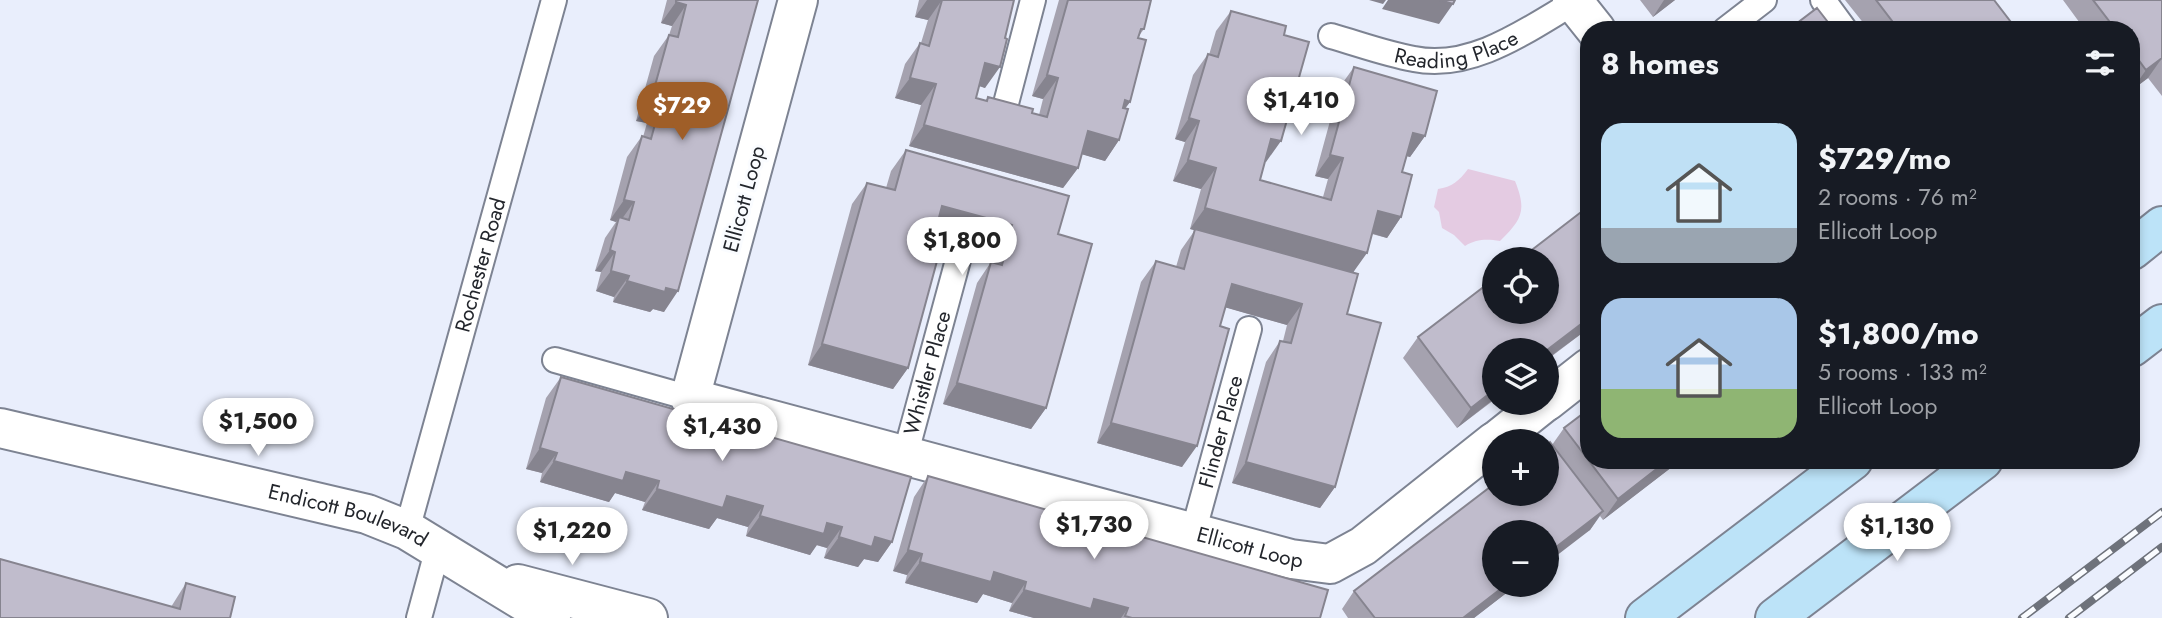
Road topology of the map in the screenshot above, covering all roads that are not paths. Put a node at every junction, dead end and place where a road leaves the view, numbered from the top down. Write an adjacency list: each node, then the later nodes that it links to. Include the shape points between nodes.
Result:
1 (554, 0): 29 (lane, Rochester Road)
2 (798, 0): 20 (street, Ellicott Loop)
3 (1033, 0): 10 (lane)
4 (1764, 0): 7 (lane)
5 (1823, 0): 8 (lane)
6 (1580, 11): 9 (lane, Reading Place, via 1448,61 1417,60)
7 (1737, 21)
8 (1838, 21)
9 (1331, 36)
10 (1004, 111)
11 (2162, 226): 12 (main road)
12 (2140, 244)
13 (961, 249): 25 (lane, Whistler Place)
14 (2162, 324): 16 (main road)
15 (1249, 329): 28 (lane, Flinder Place)
16 (2140, 341)
17 (555, 360): 20 (lane, Ellicott Loop)
18 (1580, 375): 19 (street, Ellicott Loop)
19 (1559, 392)
20 (690, 398): 25 (street, Ellicott Loop)
21 (1529, 415): 23 (street, Ellicott Loop)
22 (0, 428): 29 (street, Endicott Boulevard, via 367,514)
23 (1512, 429)
24 (1482, 452): 28 (street, Ellicott Loop, via 1363,545 1330,564 1292,559)
25 (905, 456): 28 (street, Ellicott Loop)
26 (1841, 469): 34 (main road)
27 (1971, 469): 35 (main road)
28 (1193, 533)
29 (422, 539): 30 (street, Endicott Boulevard); 31 (lane, Rochester Road)
30 (481, 575): 32 (street, Endicott Boulevard); 33 (street, Endicott Boulevard)
31 (419, 618)
32 (551, 618)
33 (648, 618)
34 (1645, 618)
35 (1775, 618)

